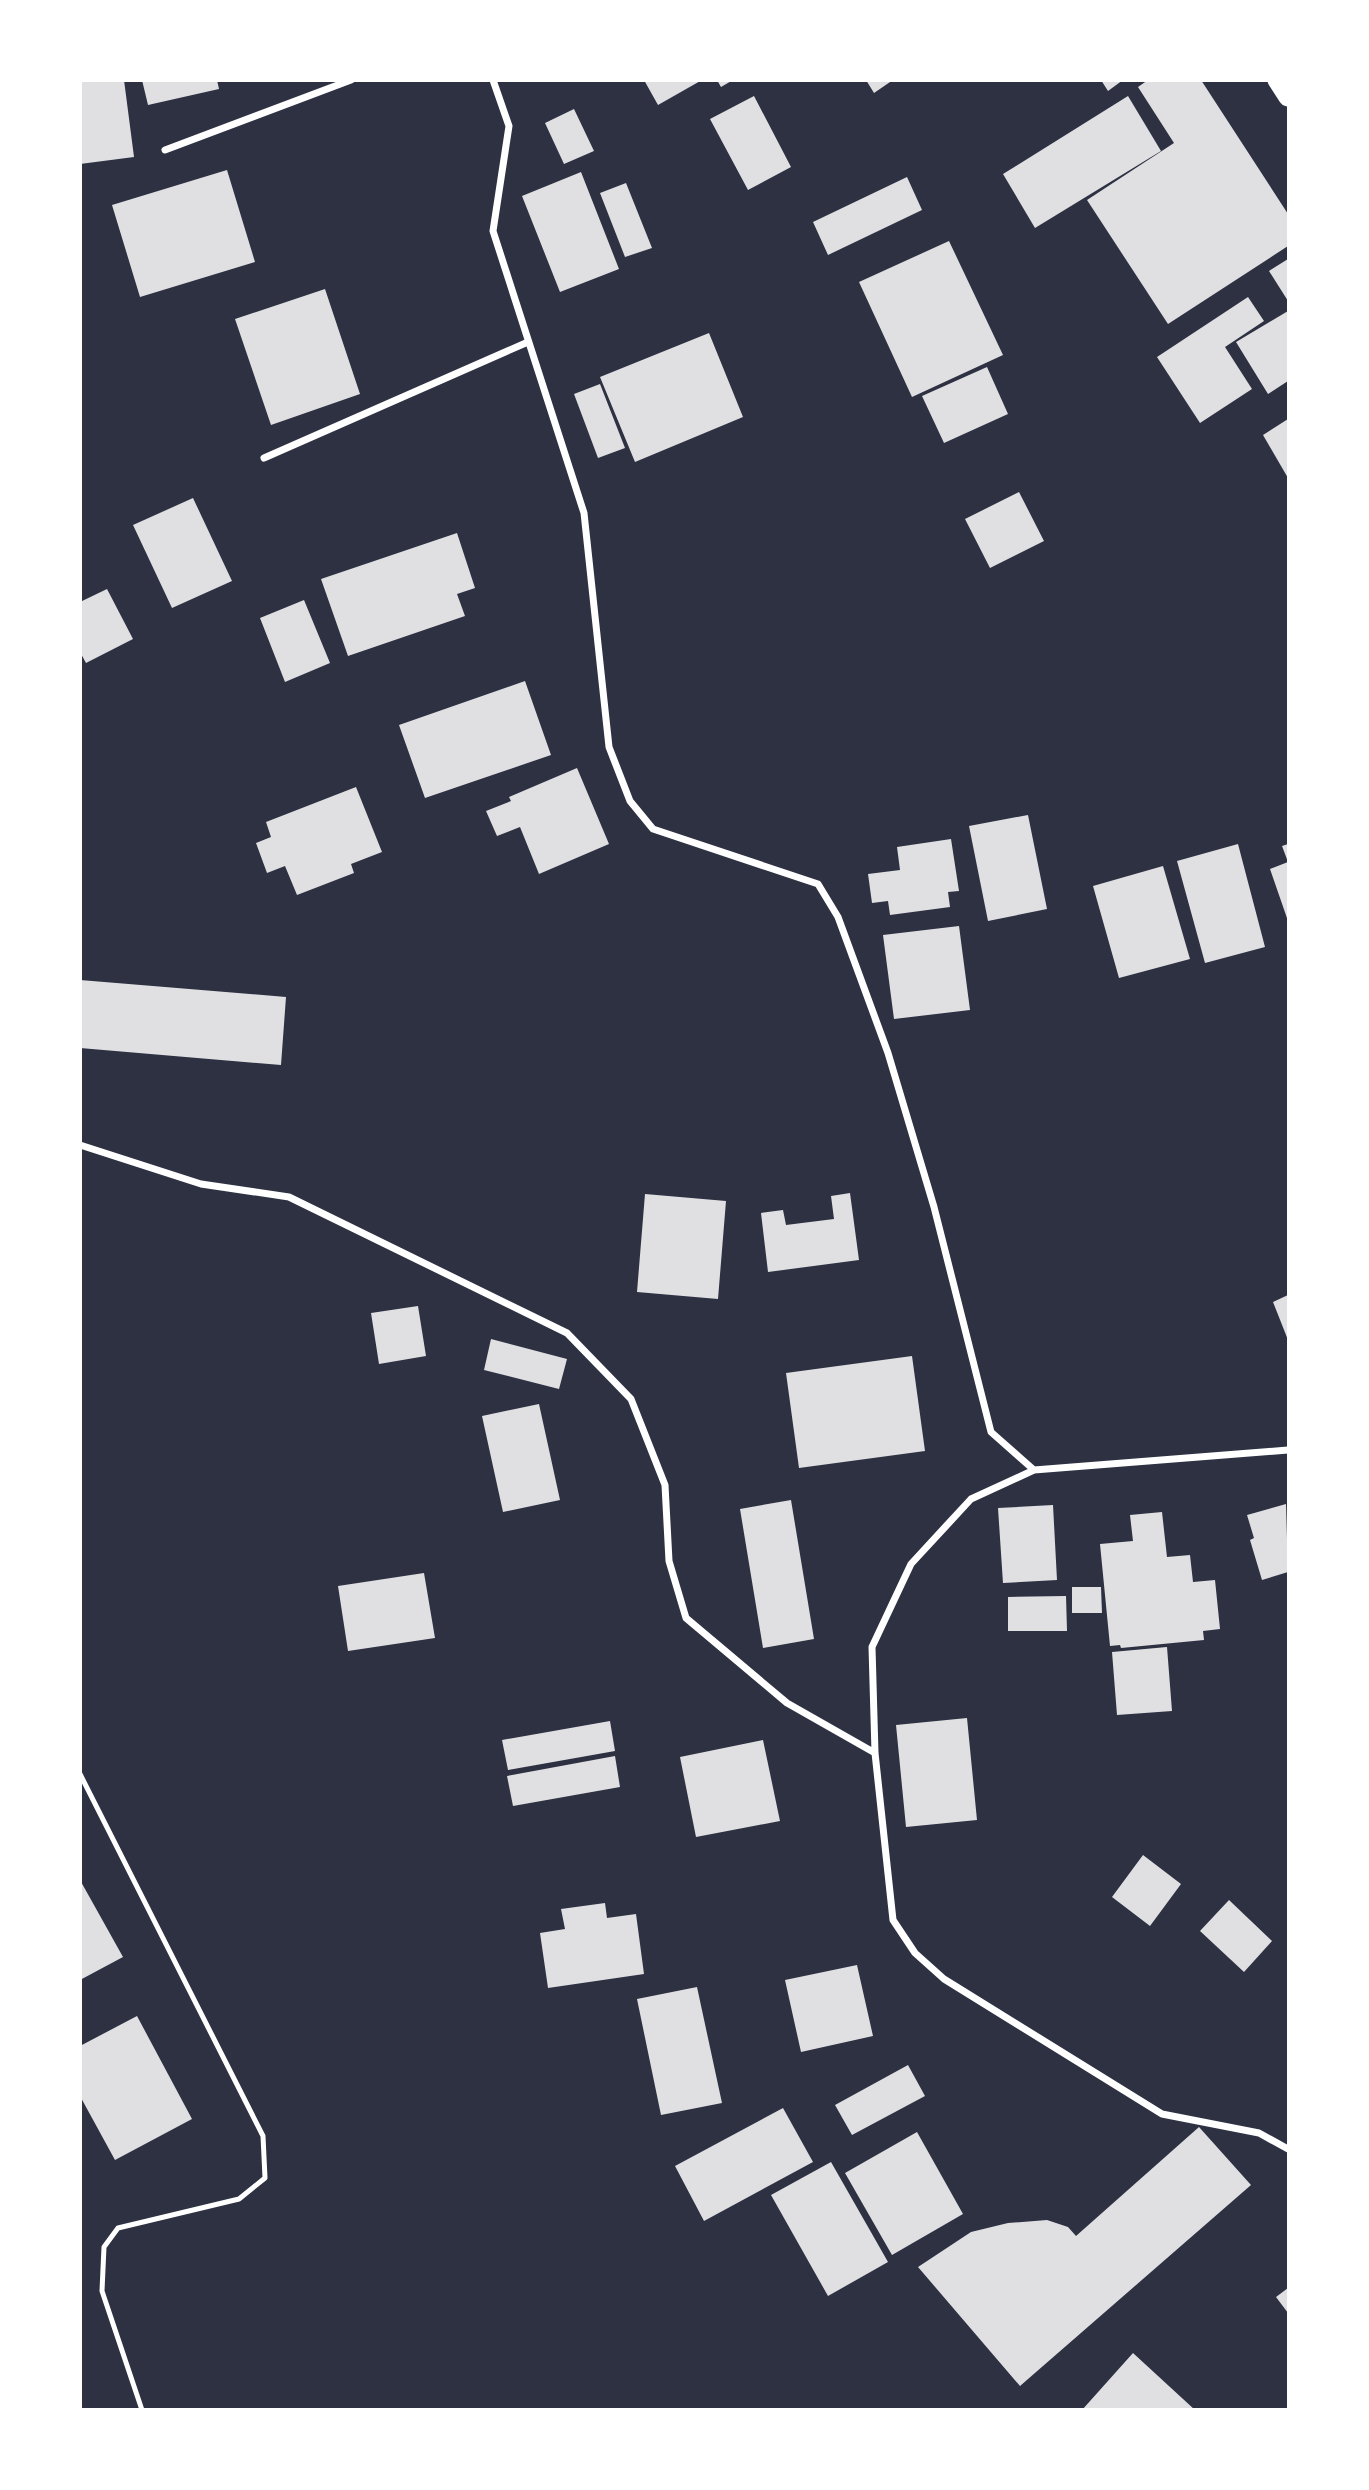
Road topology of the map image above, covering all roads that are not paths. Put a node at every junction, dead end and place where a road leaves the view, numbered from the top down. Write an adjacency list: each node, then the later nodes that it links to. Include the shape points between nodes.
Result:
1 (351, 80): 5 (street)
2 (493, 80): 6 (street, via 509,126 493,230)
3 (1277, 80): 4 (highway)
4 (1289, 97)
5 (165, 150)
6 (528, 342): 7 (street); 10 (street, via 584,513 608,747 630,801 653,829 818,884 838,917 888,1054 934,1207 991,1432)
7 (264, 458)
8 (80, 1144): 11 (street, via 201,1184 289,1197 566,1333 631,1399 665,1485 669,1561 686,1618 787,1703)
9 (1289, 1450): 10 (street)
10 (1034, 1470): 11 (street, via 971,1499 911,1564 872,1647)
11 (875, 1754): 13 (street, via 893,1920 915,1953 944,1979 1162,2114 1259,2133)
12 (80, 1774): 14 (lane, via 263,2136 265,2178 239,2199 118,2228 104,2247 102,2291)
13 (1289, 2149)
14 (142, 2410)

